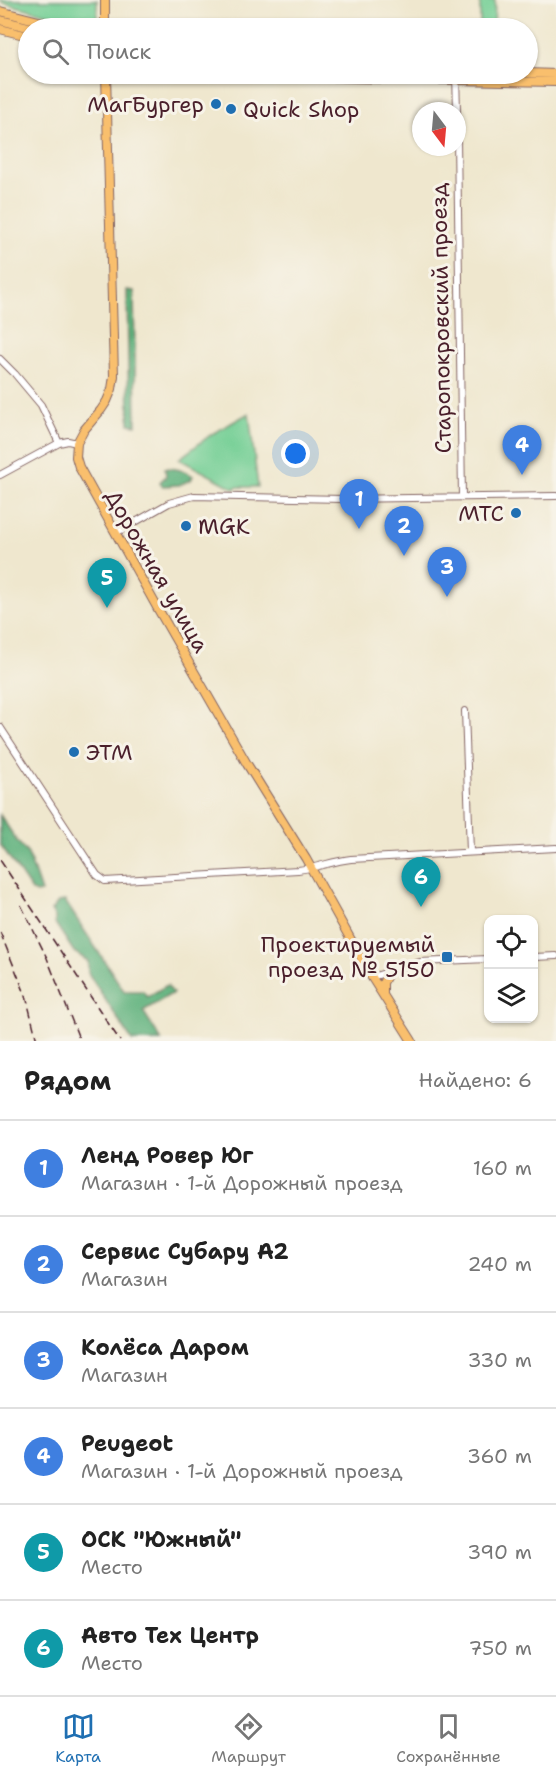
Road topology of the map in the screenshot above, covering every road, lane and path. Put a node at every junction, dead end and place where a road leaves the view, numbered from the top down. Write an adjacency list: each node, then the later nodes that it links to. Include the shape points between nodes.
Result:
1 (105, 0): 4 (main road)
2 (0, 11): 3 (main road)
3 (27, 18)
4 (105, 18)
5 (0, 20): 6 (main road)
6 (18, 24)
7 (0, 29): 8 (main road)
8 (18, 34)
9 (538, 73): 10 (main road)
10 (556, 74)
11 (538, 81): 12 (main road)
12 (556, 82)
13 (106, 84): 19 (main road, via 114,376 107,401)
14 (456, 84): 15 (street)
15 (457, 102)
16 (457, 156): 22 (street, Старопокровский проезд)
17 (0, 359): 18 (street, via 41,405)
18 (59, 443): 19 (street); 20 (street)
19 (77, 443): 23 (main road, Дорожная улица, via 79,467)
20 (0, 475)
21 (556, 495): 22 (street)
22 (462, 497): 23 (street, via 194,496 168,503)
23 (116, 533): 28 (main road, Дорожная улица)
24 (465, 711): 27 (street)
25 (0, 728): 28 (street, via 97,875 105,881)
26 (556, 848): 27 (street)
27 (470, 852): 28 (street, via 351,859)
28 (312, 869): 33 (main road, Дорожная улица)
29 (556, 956): 30 (street)
30 (538, 957)
31 (484, 959): 32 (street, via 420,962)
32 (389, 971): 33 (street); 34 (main road, via 383,983)
33 (372, 977): 34 (main road, Дорожная улица)
34 (384, 996): 35 (main road, Дорожная улица)
35 (412, 1041)

